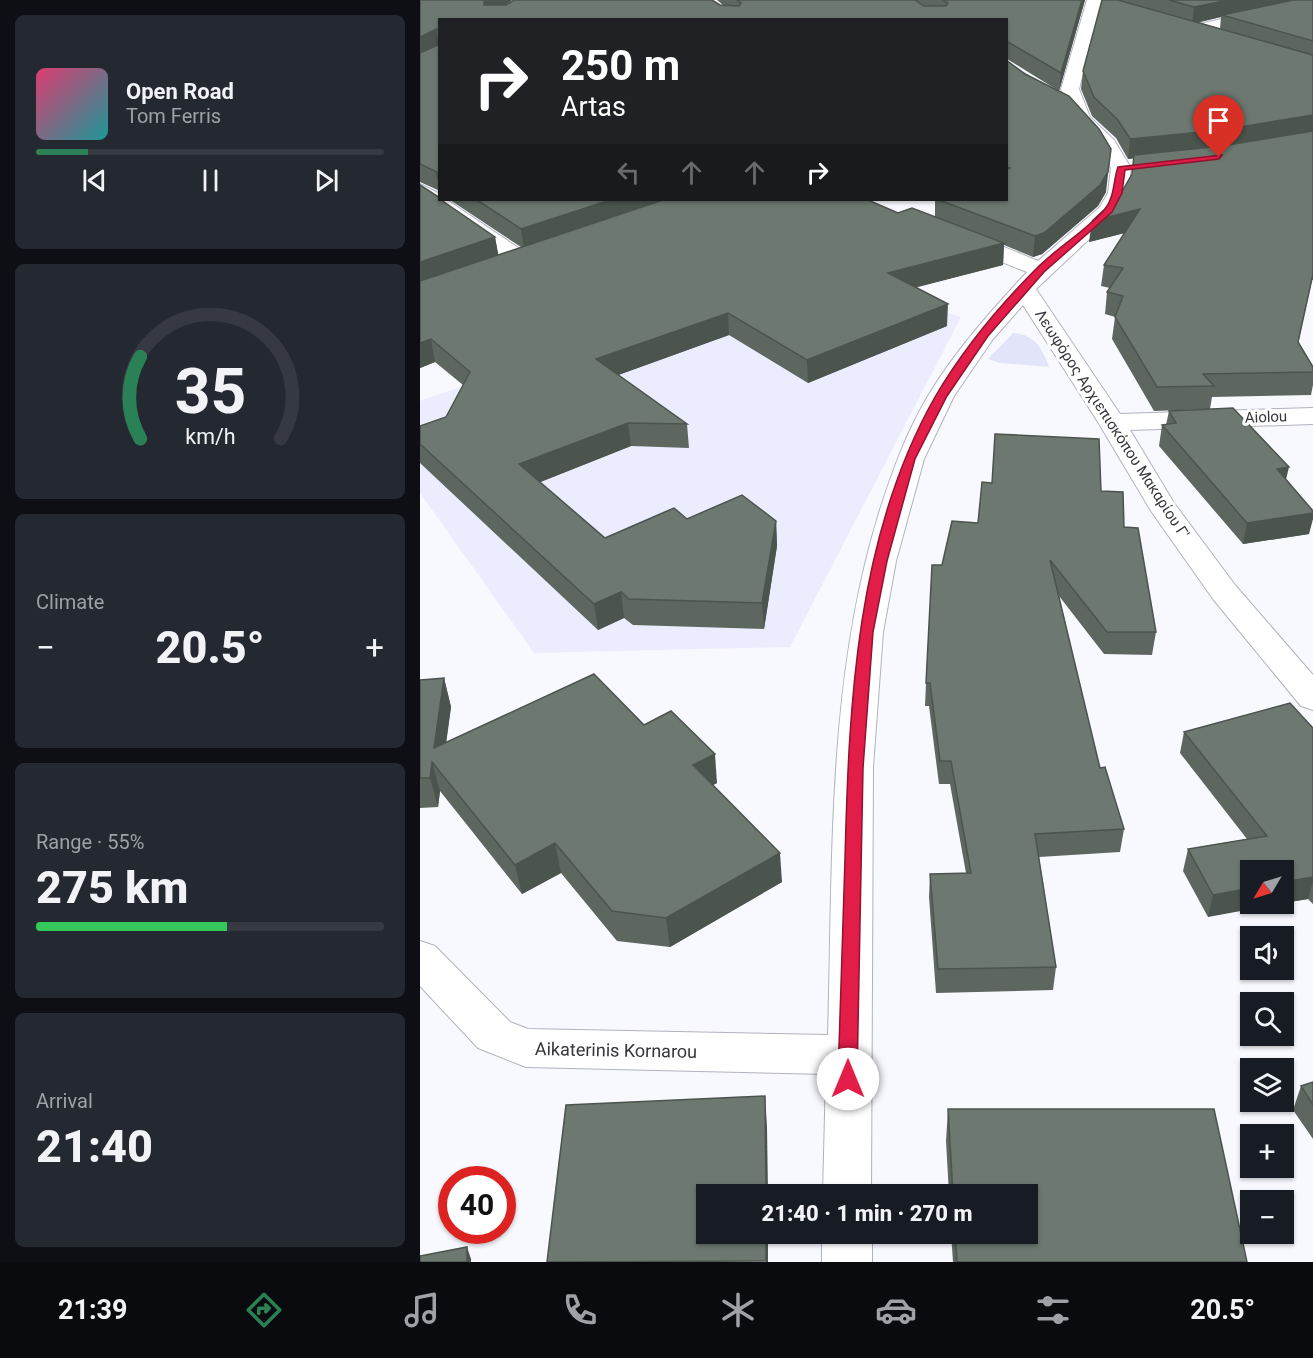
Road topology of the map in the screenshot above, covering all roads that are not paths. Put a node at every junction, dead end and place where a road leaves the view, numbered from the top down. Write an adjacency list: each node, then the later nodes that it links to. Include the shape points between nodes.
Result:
1 (1095, 1): 3 (street); 6 (street, via 1070,89)
2 (1313, 4): 4 (street, via 1188,28)
3 (1161, 21)
4 (1226, 40)
5 (1008, 69): 6 (street, via 1023,89)
6 (1076, 109): 14 (street, via 1132,167 1109,210)
7 (423, 182): 8 (street)
8 (438, 194)
9 (447, 201): 12 (street)
10 (941, 230): 14 (street)
11 (543, 252): 12 (street)
12 (521, 260): 13 (street)
13 (498, 268)
14 (1033, 280): 16 (street, Λεωφόρος Αρχιεπισκόπου Μακαρίου Γ'); 19 (street, via 984,334 941,396 910,459 880,561 866,632 855,768)
15 (1313, 416): 16 (street, Aiolou)
16 (1112, 422): 17 (street, Λεωφόρος Αρχιεπισκόπου Μακαρίου Γ', via 1161,505 1224,592)
17 (1313, 698)
18 (420, 957): 19 (street, Aikaterinis Kornarou, via 494,1035 526,1048)
19 (848, 1056): 20 (street)
20 (847, 1184)
21 (847, 1244): 22 (street)
22 (847, 1262)

